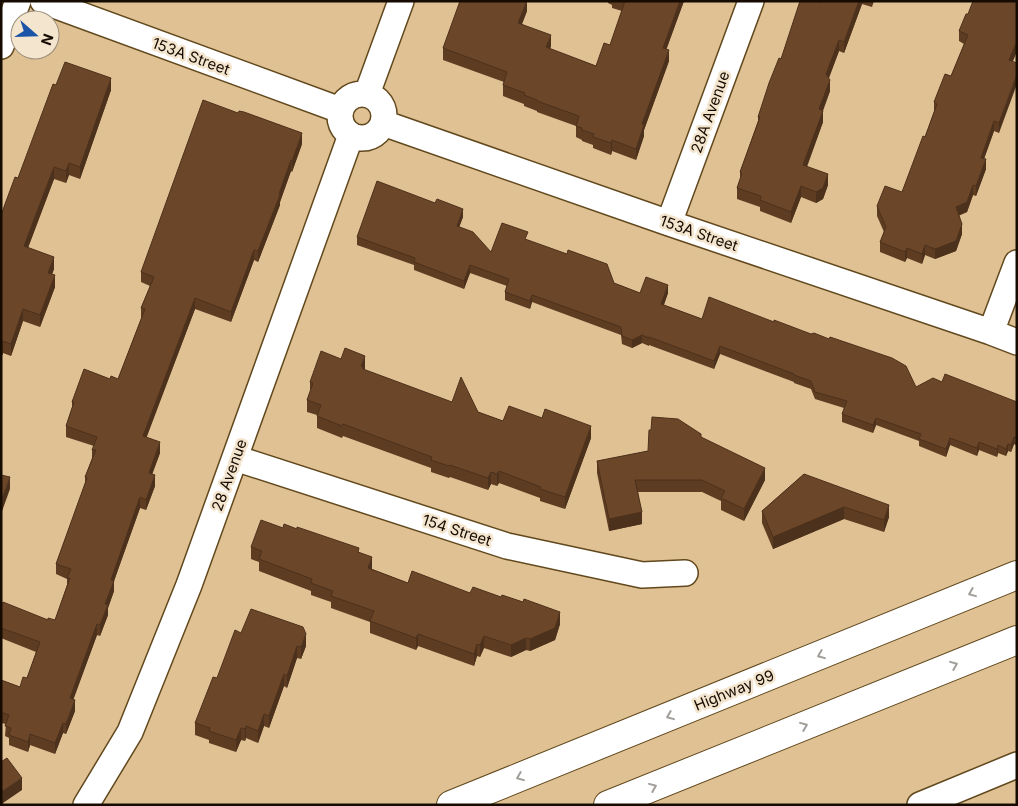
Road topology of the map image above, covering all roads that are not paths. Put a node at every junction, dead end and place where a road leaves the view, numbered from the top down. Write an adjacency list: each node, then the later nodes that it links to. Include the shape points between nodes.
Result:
1 (18, 1): 5 (street)
2 (43, 1): 7 (street, 153A Street)
3 (401, 1): 6 (street)
4 (751, 1): 10 (street, 28A Avenue)
5 (1, 46)
6 (367, 94): 7 (street, via 348,98); 8 (street, via 380,103)
7 (340, 110): 9 (street, via 341,124)
8 (383, 124): 9 (street, via 369,137); 10 (street, 153A Street)
9 (351, 135): 14 (street, 28 Avenue)
10 (669, 223): 12 (street, 153A Street)
11 (1017, 263): 12 (street)
12 (991, 332): 13 (street, 153A Street)
13 (1017, 342)
14 (235, 458): 15 (street, 154 Street, via 506,546 642,575); 19 (street, 28 Avenue, via 130,732)
15 (685, 573)
16 (1017, 575): 20 (highway, Highway 99, one-way to 20)
17 (1017, 640): 21 (highway, one-way to 17)
18 (1017, 766): 22 (street)
19 (86, 805)
20 (451, 805)
21 (608, 805)
22 (920, 805)

